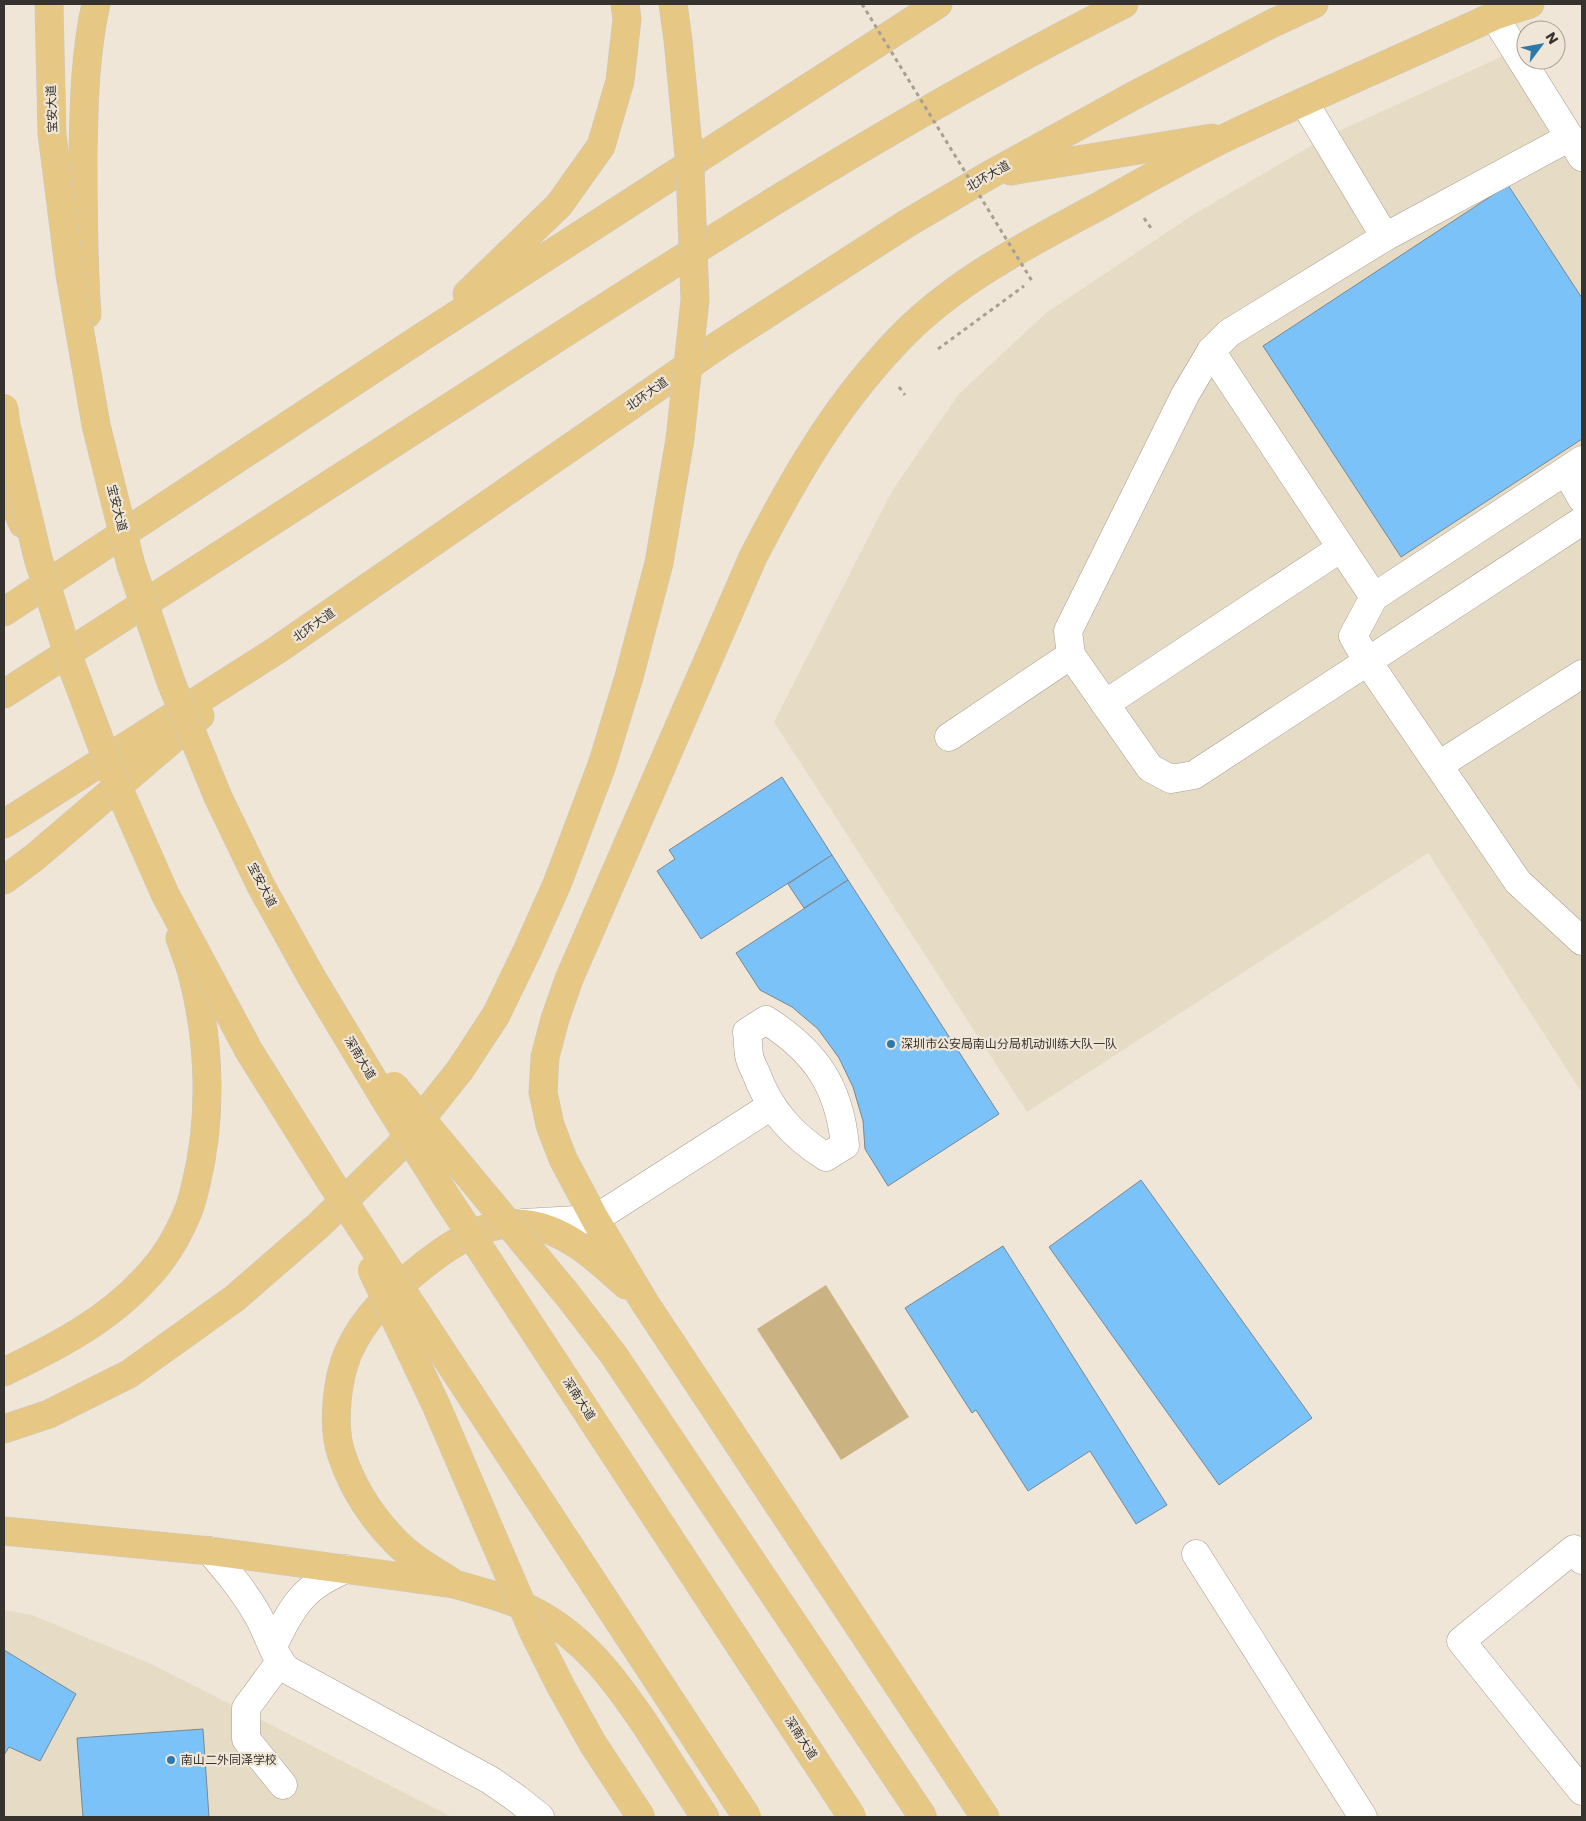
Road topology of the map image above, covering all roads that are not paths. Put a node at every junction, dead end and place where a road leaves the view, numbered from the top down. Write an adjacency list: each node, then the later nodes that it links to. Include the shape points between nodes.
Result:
1 (49, 4): 18 (main road, 宝安大道, bridge, via 52,134 70,275)
2 (96, 4): 18 (main road, bridge, via 84,104 83,191 84,283)
3 (624, 4): 15 (main road, via 627,18 620,81 601,146 559,205)
4 (673, 4): 46 (main road, bridge, via 690,167 695,300 680,439 659,563 629,677 602,765 527,951 496,1015 460,1070 397,1149 319,1225 242,1292 129,1374 49,1414)
5 (938, 4): 15 (main road)
6 (1124, 4): 31 (main road, via 892,130 723,232)
7 (1314, 4): 13 (main road, 北环大道, via 1142,91)
8 (1530, 4): 9 (main road)
9 (1494, 16): 10 (main road); 12 (street)
10 (1304, 102): 11 (main road); 14 (street)
11 (1229, 136): 13 (main road); 42 (main road, via 1036,240 952,293 905,333 860,382 822,433 786,492 753,557 569,980 545,1057 543,1092 550,1125 563,1159)
12 (1576, 147): 14 (street)
13 (991, 174): 27 (main road, 北环大道, via 906,224 720,344)
14 (1386, 237): 16 (street, via 1229,333)
15 (422, 337): 26 (main road)
16 (1211, 351): 23 (street); 28 (street, via 1185,394 1068,631)
17 (4, 408): 24 (main road, bridge)
18 (96, 425): 39 (main road, 宝安大道, bridge, via 131,565 170,682 218,797 261,886)
19 (1574, 466): 21 (street); 25 (street)
20 (4, 482): 24 (main road, bridge)
21 (1582, 499)
22 (1582, 520): 29 (street)
23 (1341, 548): 25 (street); 32 (street)
24 (38, 558): 37 (main road, bridge, via 70,661 114,778)
25 (1374, 597): 29 (street, via 1353,636)
26 (4, 612)
27 (278, 650): 35 (main road, 北环大道); 36 (main road)
28 (1071, 655): 32 (street); 33 (street)
29 (1368, 662): 32 (street, via 1194,775 1171,779 1150,768); 34 (street)
30 (1582, 674): 34 (street)
31 (4, 694)
32 (1105, 704)
33 (949, 737)
34 (1439, 764): 38 (street, via 1518,882)
35 (4, 824)
36 (4, 880)
37 (165, 894): 41 (main road, bridge, via 249,1052); 45 (main road, bridge, via 194,981 205,1042 206,1103 202,1156 190,1208 173,1243 146,1279 113,1309 76,1334)
38 (1582, 941)
39 (312, 978): 60 (main road, 深南大道, bridge, via 445,1195); 61 (main road, bridge, via 387,1078 613,1354)
40 (771, 1106): 40 (street, via 806,1144 826,1157 845,1145 835,1096 822,1073 786,1033 766,1020 747,1032 749,1057); 42 (street)
41 (329, 1179): 57 (main road, bridge, via 436,1406 534,1633 593,1744); 59 (main road, bridge)
42 (595, 1218): 43 (street); 44 (main road)
43 (523, 1224): 44 (main road, via 542,1227 565,1237 586,1251); 52 (main road, via 498,1225 478,1231 402,1282 363,1326 348,1353 339,1384 336,1418 341,1452 355,1486 376,1520 398,1544)
44 (645, 1303): 62 (main road)
45 (4, 1372)
46 (4, 1429)
47 (4, 1531): 48 (main road)
48 (210, 1551): 51 (main road); 53 (street, via 257,1614)
49 (1196, 1554): 63 (street)
50 (1582, 1560): 55 (street, via 1574,1549 1461,1641)
51 (346, 1569): 52 (main road); 53 (street, via 304,1594 294,1605)
52 (454, 1584): 58 (main road, via 536,1612 568,1632 597,1659 626,1697)
53 (277, 1654): 54 (street, via 246,1708 246,1739); 56 (street, via 286,1669 490,1780)
54 (283, 1785)
55 (1582, 1791)
56 (540, 1817)
57 (641, 1817)
58 (705, 1817)
59 (747, 1817)
60 (852, 1817)
61 (922, 1817)
62 (985, 1817)
63 (1363, 1817)

